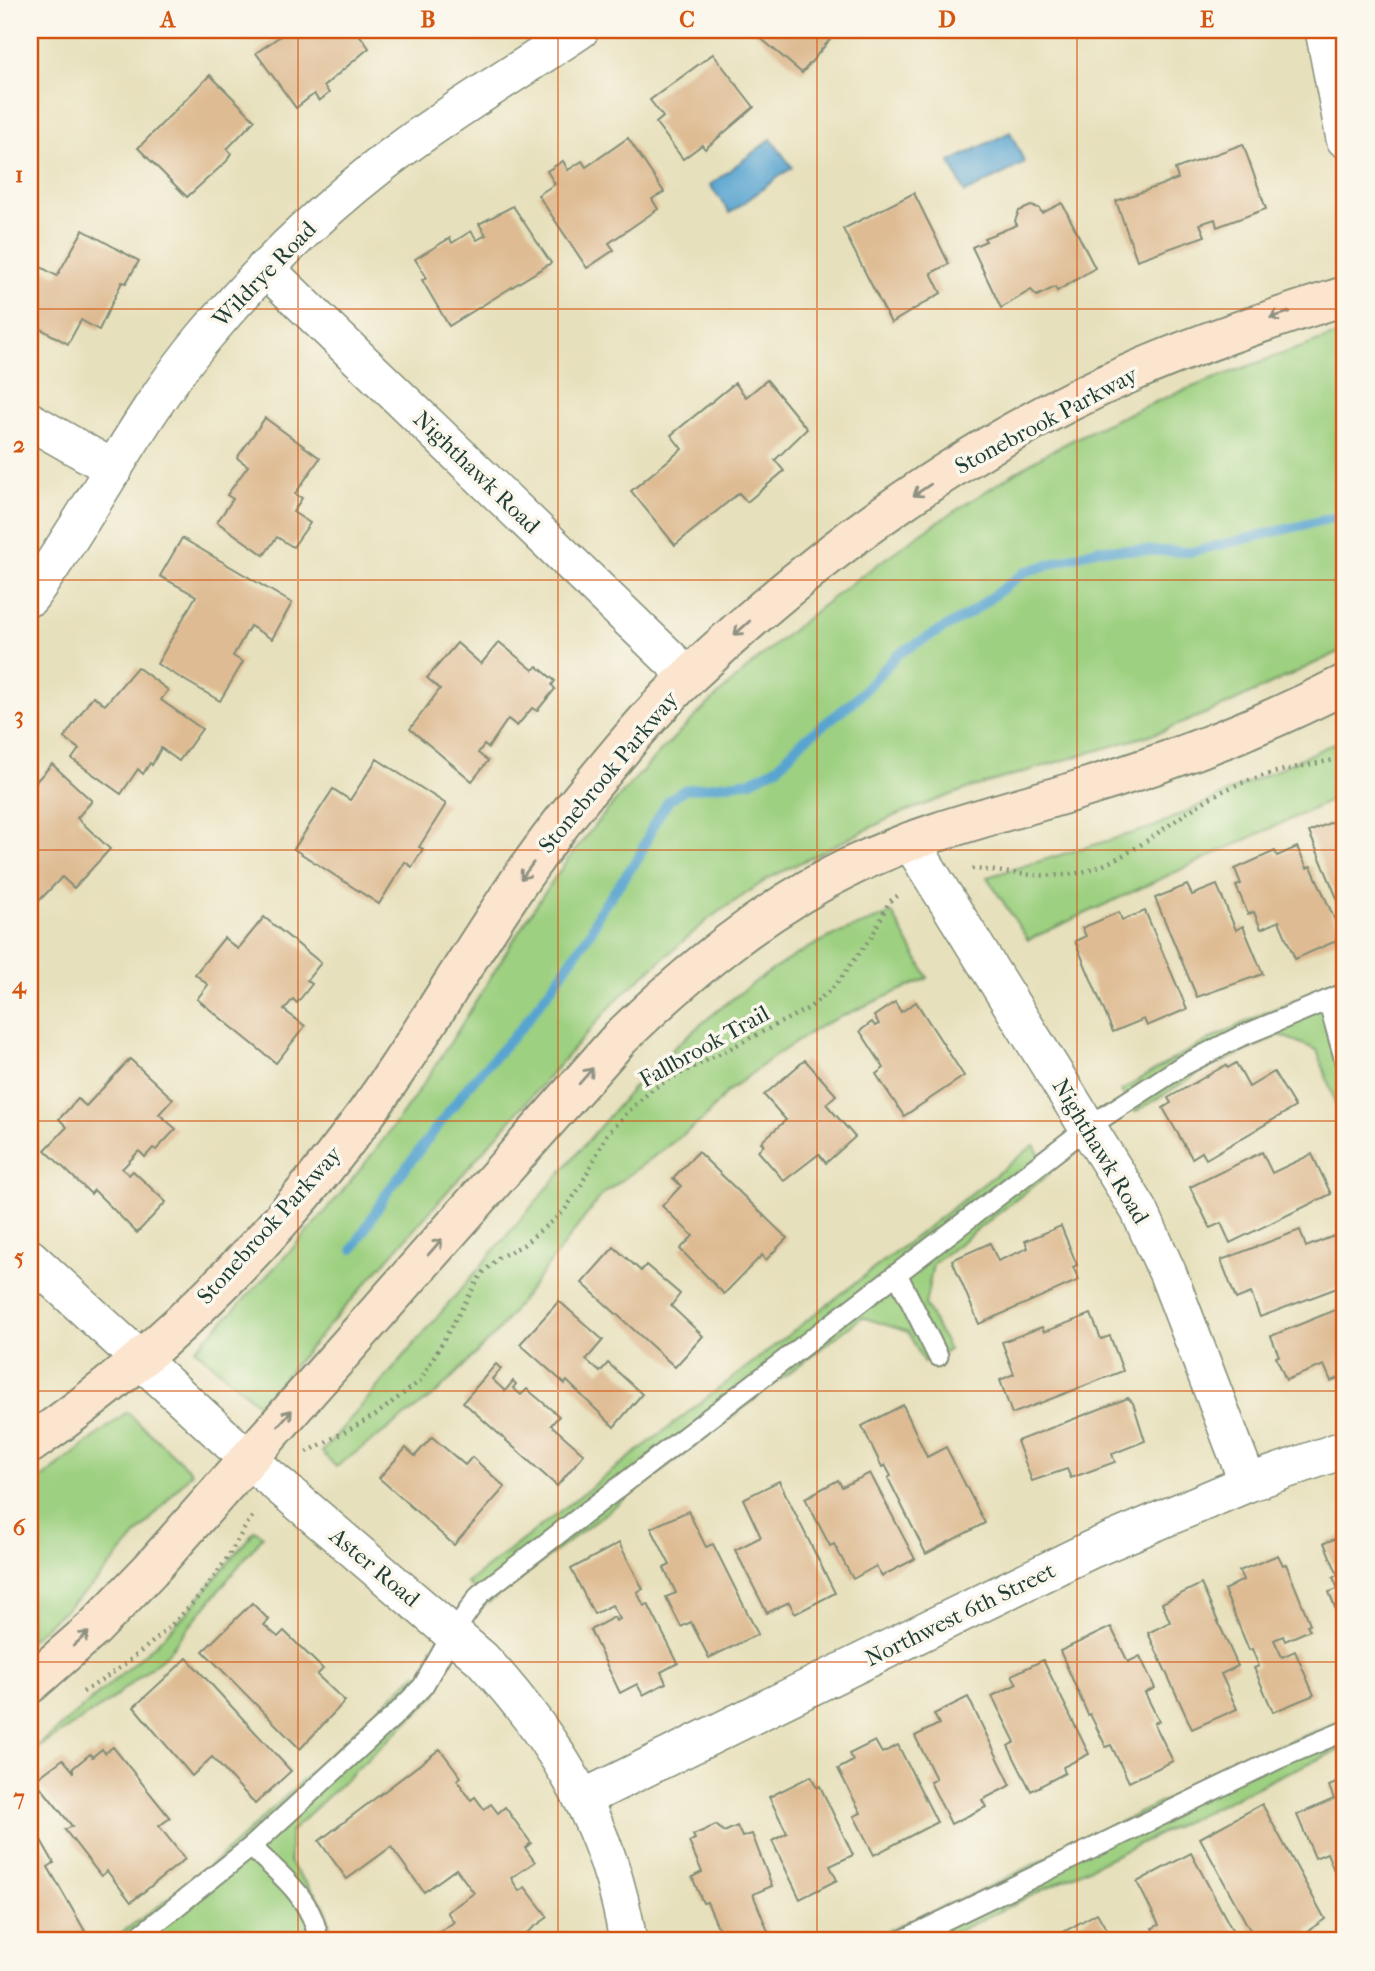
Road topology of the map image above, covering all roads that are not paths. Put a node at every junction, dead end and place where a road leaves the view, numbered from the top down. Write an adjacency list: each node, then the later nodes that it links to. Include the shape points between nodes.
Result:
1 (580, 30): 4 (street, Wildrye Road, via 379,166)
2 (1324, 30): 3 (street)
3 (1345, 139)
4 (265, 268): 7 (street, Wildrye Road, via 202,339); 9 (street, Nighthawk Road)
5 (1345, 296): 9 (street, Stonebrook Parkway, one-way to 9, via 1255,323 1145,367 1026,426 858,534)
6 (30, 421): 7 (street)
7 (114, 469): 8 (street, Wildrye Road)
8 (30, 597)
9 (688, 676): 18 (street, Stonebrook Parkway, one-way to 18, via 578,802 509,895 396,1071 333,1157 264,1237)
10 (1345, 684): 11 (street, via 1169,761)
11 (910, 841): 14 (street, Nighthawk Road); 21 (street, one-way to 11, via 658,1000 768,916 852,866)
12 (1337, 997): 13 (lane); 14 (lane, via 1182,1066)
13 (1345, 1061)
14 (1088, 1127): 16 (lane); 22 (street, Nighthawk Road, via 1139,1210 1168,1273)
15 (30, 1258): 18 (street, Aster Road)
16 (897, 1274): 17 (lane); 23 (lane, via 480,1594)
17 (938, 1356)
18 (140, 1358): 19 (street, Stonebrook Parkway); 21 (street, Aster Road)
19 (30, 1444)
20 (1345, 1449): 22 (street, Northwest 6th Street)
21 (247, 1458): 23 (street, Aster Road); 24 (street, one-way to 21, via 150,1570)
22 (1248, 1483): 26 (street, Northwest 6th Street, via 1090,1550)
23 (453, 1633): 26 (street, Aster Road, via 512,1692); 27 (lane, via 424,1686)
24 (30, 1684)
25 (1345, 1731): 31 (lane)
26 (584, 1798): 30 (street, Aster Road, via 608,1858)
27 (251, 1847): 28 (lane); 29 (lane, via 304,1899)
28 (133, 1941)
29 (318, 1941)
30 (628, 1941)
31 (901, 1941)

